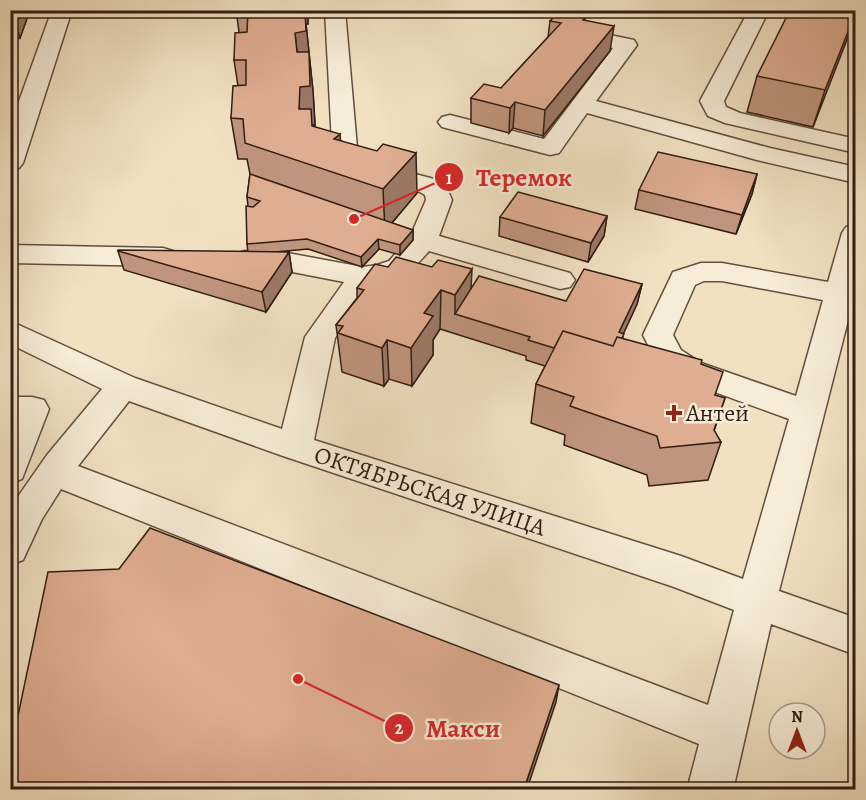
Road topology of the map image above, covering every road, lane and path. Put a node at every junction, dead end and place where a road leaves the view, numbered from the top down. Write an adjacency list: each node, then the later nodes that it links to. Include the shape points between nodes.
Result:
1 (62, 10): 5 (street)
2 (335, 10): 13 (street, via 346,163 429,186 436,192 439,200)
3 (759, 10): 9 (street, via 712,101 716,111)
4 (555, 30): 7 (street, via 626,45)
5 (33, 95): 6 (street); 10 (street)
6 (10, 96)
7 (583, 105): 8 (street, via 550,148); 11 (street)
8 (450, 122)
9 (855, 146)
10 (10, 163)
11 (855, 175)
12 (855, 233): 17 (street)
13 (423, 240): 15 (street, via 399,267); 16 (street)
14 (10, 254): 15 (street, via 282,261)
15 (363, 276): 22 (street, via 320,337)
16 (560, 280)
17 (838, 293): 20 (street); 20 (street, via 722,272 701,272 683,279 658,335 669,357 690,371)
18 (10, 331): 19 (street, ОКТЯБРЬСКАЯ УЛИЦА)
19 (123, 387): 22 (street, ОКТЯБРЬСКАЯ УЛИЦА); 23 (street)
20 (808, 413): 25 (street)
21 (14, 443): 23 (street)
22 (295, 447): 25 (street, ОКТЯБРЬСКАЯ УЛИЦА)
23 (61, 465): 24 (street); 27 (street)
24 (12, 535)
25 (756, 601): 26 (street, ОКТЯБРЬСКАЯ УЛИЦА); 27 (street)
26 (855, 637)
27 (723, 732): 28 (street)
28 (710, 789)

